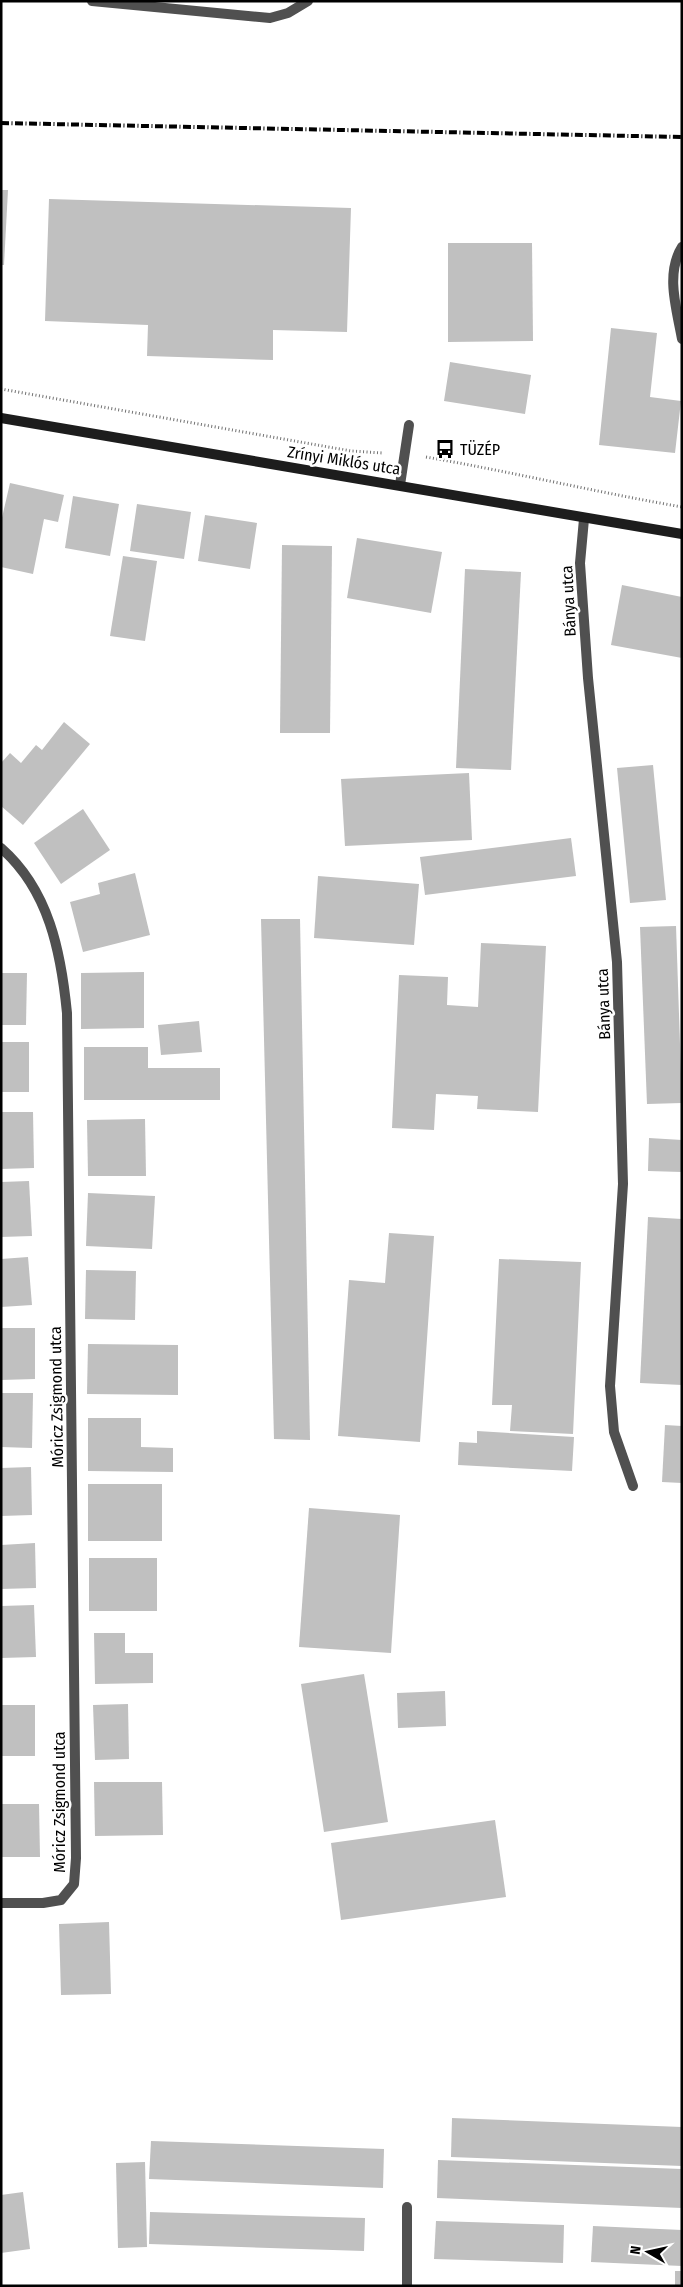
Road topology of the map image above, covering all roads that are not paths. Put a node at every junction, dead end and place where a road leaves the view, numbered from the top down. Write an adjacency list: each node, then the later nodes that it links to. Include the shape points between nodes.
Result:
1 (92, 1): 2 (street, via 270,18 288,13)
2 (308, 1)
3 (682, 247): 4 (street, via 674,269 673,285)
4 (682, 340)
5 (1, 418): 7 (main road, Zrínyi Miklós utca)
6 (409, 424): 7 (street)
7 (400, 485): 8 (main road, Zrínyi Miklós utca)
8 (584, 518): 9 (main road, Zrínyi Miklós utca); 11 (street, Bánya utca, via 580,563 588,669 618,962 623,1184 610,1386 614,1432)
9 (682, 534)
10 (1, 848): 12 (street, Móricz Zsigmond utca, via 21,867 47,914 57,943 67,1013 76,1858 74,1884 61,1900)
11 (633, 1486)
12 (1, 1904)
13 (407, 2207): 14 (street)
14 (408, 2286)

